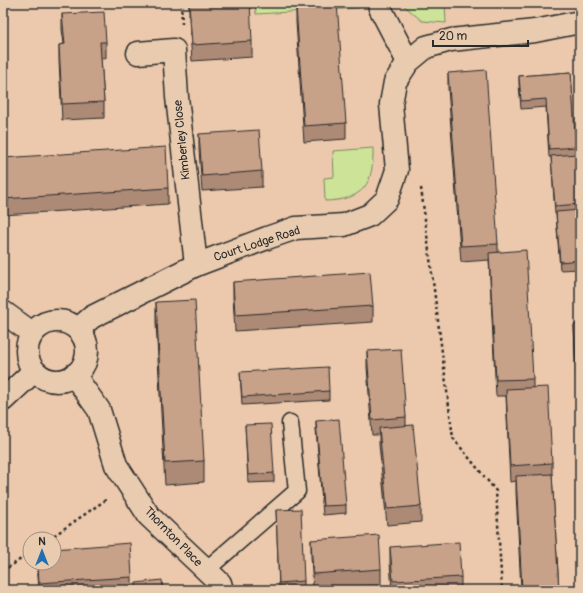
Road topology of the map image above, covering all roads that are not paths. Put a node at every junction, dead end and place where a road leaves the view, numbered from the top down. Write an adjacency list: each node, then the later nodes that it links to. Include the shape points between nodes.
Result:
1 (379, 3): 4 (street)
2 (580, 22): 4 (street, Court Lodge Road, via 536,31 451,40 426,47)
3 (138, 53): 5 (street, Kimberley Close, via 174,50)
4 (408, 62): 5 (street, Court Lodge Road, via 395,82 391,104 397,170 387,199 370,215 344,225 296,228)
5 (196, 265): 7 (street, Court Lodge Road, via 92,317)
6 (3, 312): 8 (street)
7 (78, 329): 8 (street, via 60,321 49,322); 10 (street, via 83,336 87,353 80,370)
8 (32, 333): 9 (street, via 27,352)
9 (34, 371): 10 (street, via 43,378 53,381); 11 (street)
10 (74, 376): 13 (street, Thornton Place, via 99,410 116,465 149,516)
11 (3, 400)
12 (290, 423): 13 (lane, via 297,491)
13 (206, 570): 14 (street, Thornton Place, via 220,584)
14 (222, 590)

